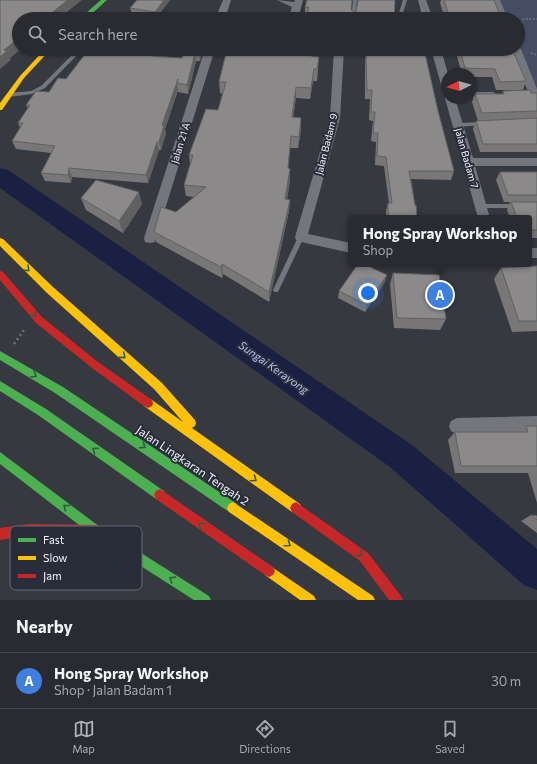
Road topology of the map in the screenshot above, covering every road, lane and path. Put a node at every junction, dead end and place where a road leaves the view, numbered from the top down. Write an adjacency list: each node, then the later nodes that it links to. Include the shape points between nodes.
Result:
1 (104, 0): 9 (main road)
2 (227, 0): 10 (street)
3 (282, 0): 8 (street)
4 (355, 0): 11 (lane)
5 (405, 0): 12 (lane)
6 (422, 0): 13 (street)
7 (496, 0): 14 (street)
8 (298, 3)
9 (90, 12)
10 (223, 12)
11 (354, 12)
12 (401, 12)
13 (426, 12)
14 (500, 12)
15 (525, 19): 16 (path)
16 (537, 19)
17 (42, 56): 26 (main road)
18 (74, 56): 26 (lane, via 43,87 32,92)
19 (208, 56): 37 (street, Jalan 21 A)
20 (339, 56): 36 (street, Jalan Badam 9, via 335,118)
21 (438, 56): 23 (street)
22 (518, 56): 25 (street)
23 (441, 68)
24 (502, 94): 27 (street)
25 (532, 94)
26 (9, 95): 29 (main road)
27 (477, 95)
28 (452, 104): 31 (street, Jalan Badam 7)
29 (0, 108)
30 (489, 124): 31 (lane)
31 (457, 125): 32 (street, Jalan Badam 7)
32 (468, 162): 33 (street); 35 (street, Jalan Badam 7)
33 (537, 162)
34 (523, 206): 35 (lane)
35 (482, 212)
36 (301, 237): 39 (street); 41 (lane)
37 (150, 238)
38 (0, 241): 48 (main road, one-way to 48, via 50,290 158,386)
39 (348, 247)
40 (0, 274): 42 (main road, one-way to 42)
41 (276, 290)
42 (39, 320): 43 (path, via 24,330); 48 (main road, via 95,365)
43 (10, 349)
44 (0, 355): 56 (main road, Jalan Lingkaran Tengah 2, one-way to 56, via 59,390)
45 (0, 386): 55 (main road, one-way to 45, via 42,412)
46 (537, 424): 47 (street)
47 (457, 426)
48 (222, 456): 57 (main road, one-way to 57, via 364,557)
49 (0, 457): 50 (main road, one-way to 49)
50 (90, 526)
51 (10, 533): 52 (main road)
52 (0, 534)
53 (142, 560): 54 (main road, one-way to 53)
54 (205, 600)
55 (310, 600)
56 (369, 600)
57 (397, 600)

